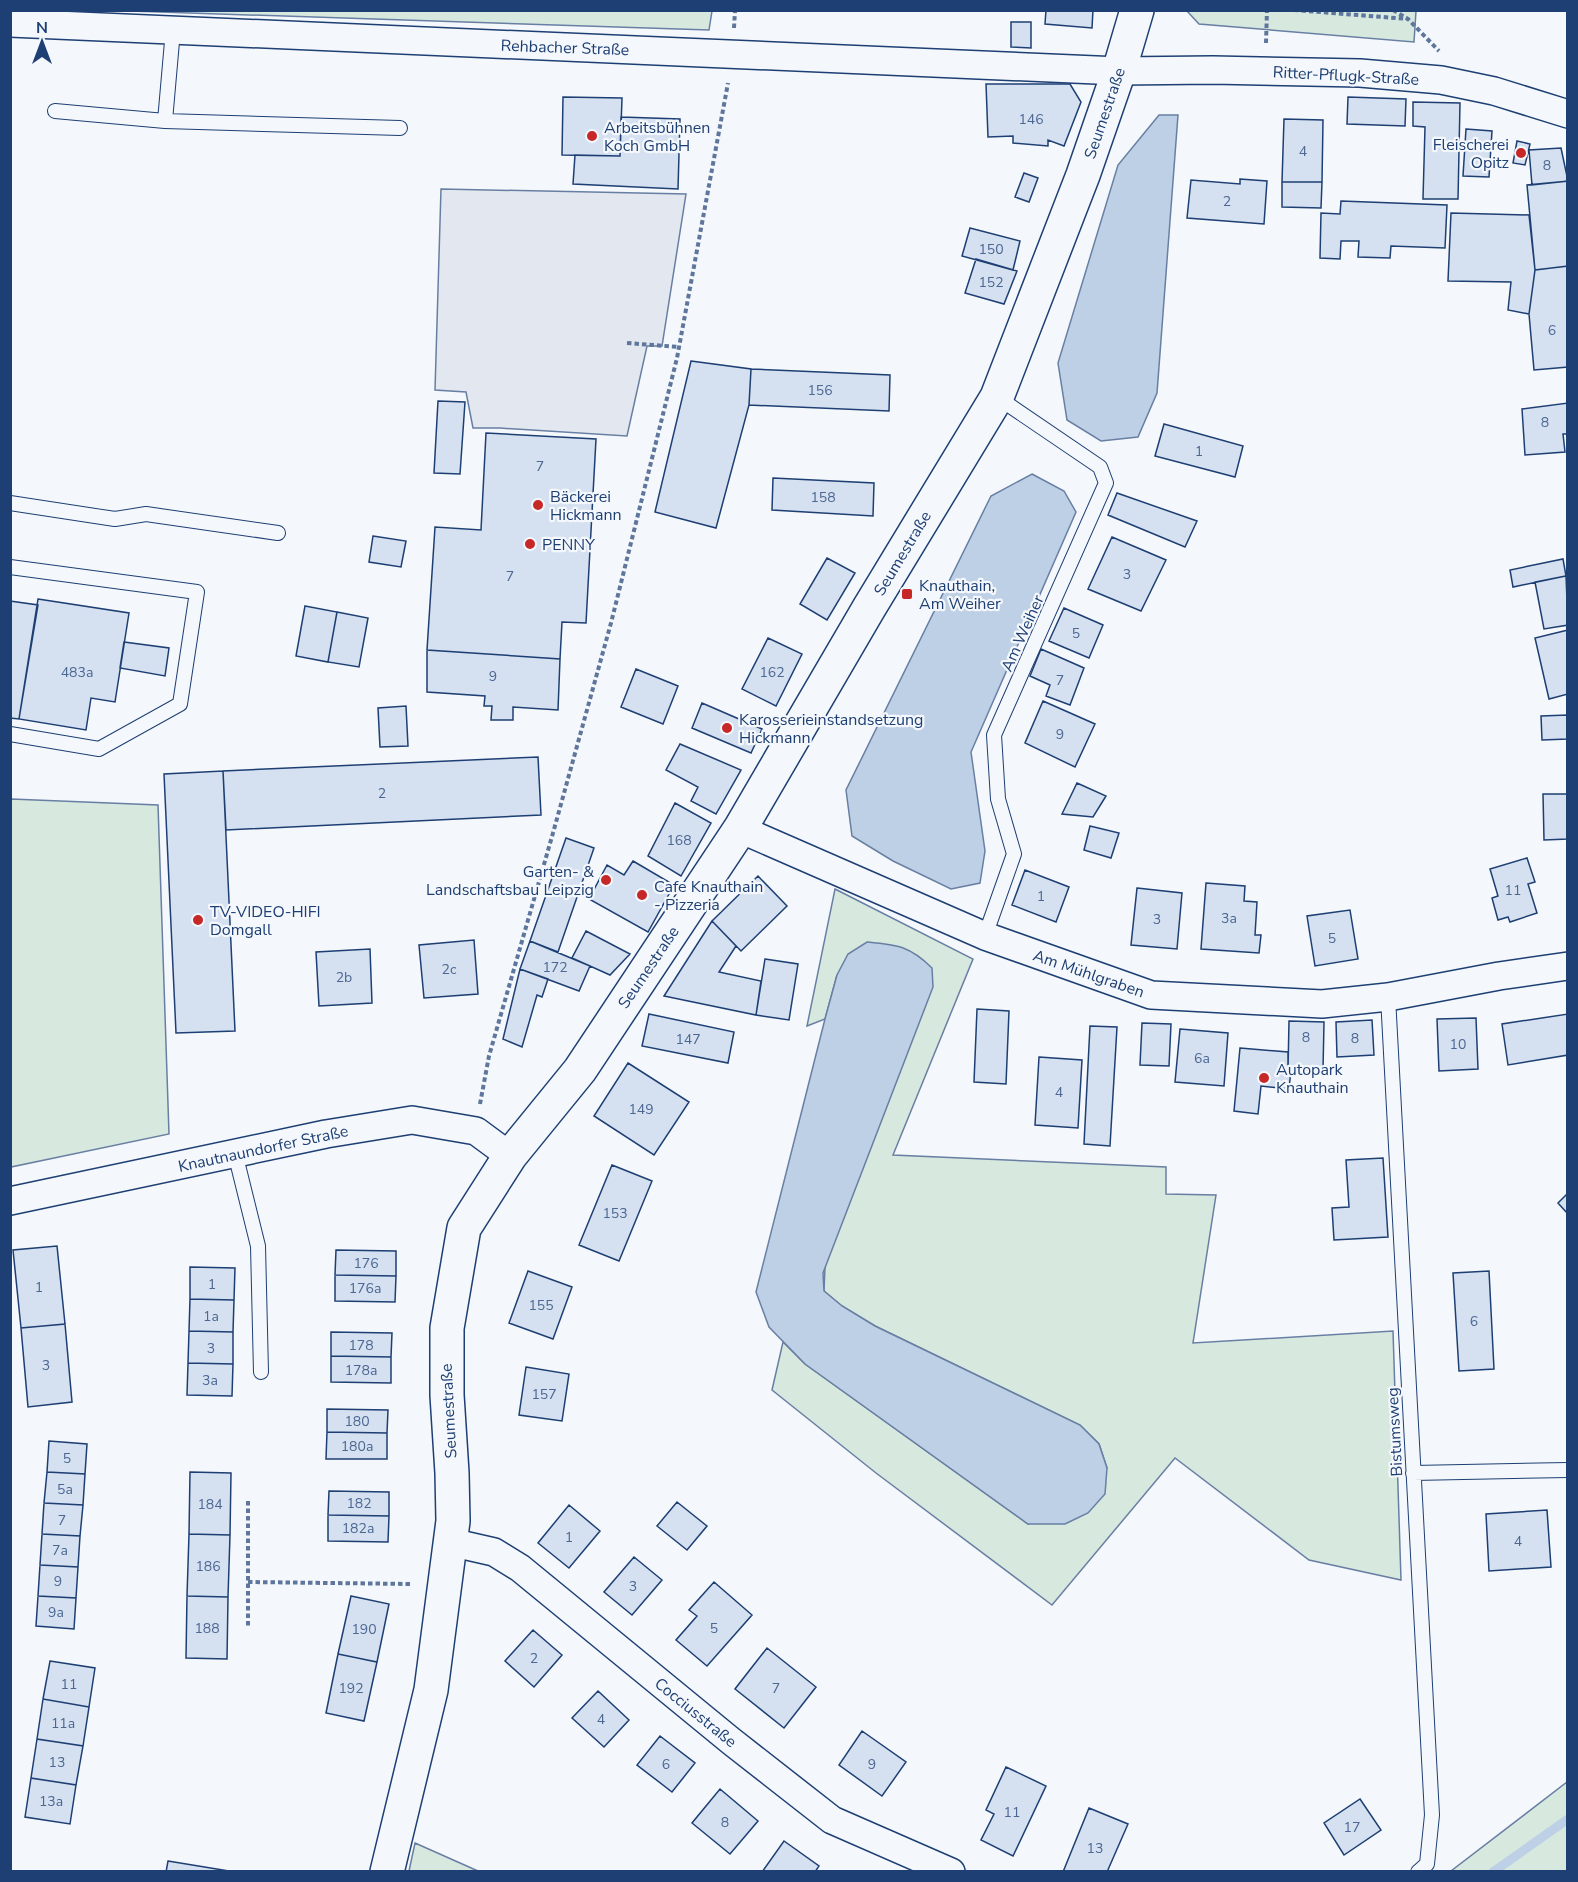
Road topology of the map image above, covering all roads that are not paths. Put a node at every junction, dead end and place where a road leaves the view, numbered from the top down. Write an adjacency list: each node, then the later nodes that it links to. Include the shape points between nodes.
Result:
1 (1137, 10): 4 (street, Seumestraße)
2 (10, 23): 3 (street, Rehbacher Straße)
3 (173, 30): 4 (street, Rehbacher Straße); 7 (lane)
4 (1119, 71): 6 (street, Ritter-Pflugk-Straße, via 1360,73 1440,80 1494,91); 9 (street, Seumestraße)
5 (56, 111): 7 (lane)
6 (1568, 114)
7 (165, 121): 8 (lane)
8 (400, 128)
9 (997, 397): 14 (street, Seumestraße); 15 (lane, Am Weiher, via 1100,467 1106,483 994,735 998,799 1014,854)
10 (10, 503): 11 (lane, via 115,519 146,514)
11 (278, 533)
12 (10, 567): 13 (lane, via 197,592 180,704 99,749)
13 (10, 734)
14 (740, 829): 15 (street, Am Mühlgraben); 19 (street, Seumestraße, via 580,1070)
15 (985, 936): 17 (street, Am Mühlgraben, via 1150,995 1322,1004)
16 (1568, 966): 17 (street, Am Mühlgraben)
17 (1388, 998): 23 (lane, Bistumsweg)
18 (236, 1153): 19 (street, Knautnaundorfer Straße, via 412,1120 476,1131); 20 (street, Knautnaundorfer Straße); 21 (lane, via 258,1246)
19 (510, 1156): 24 (street, Seumestraße, via 464,1228 447,1328)
20 (10, 1202)
21 (261, 1372)
22 (1568, 1470): 23 (lane)
23 (1413, 1473): 25 (lane, Bistumsweg, via 1432,1815)
24 (450, 1542): 26 (street, Seumestraße, via 431,1690); 27 (street, Cocciusstraße, via 494,1552 520,1568 832,1820)
25 (1422, 1868)
26 (387, 1872)
27 (951, 1872)

